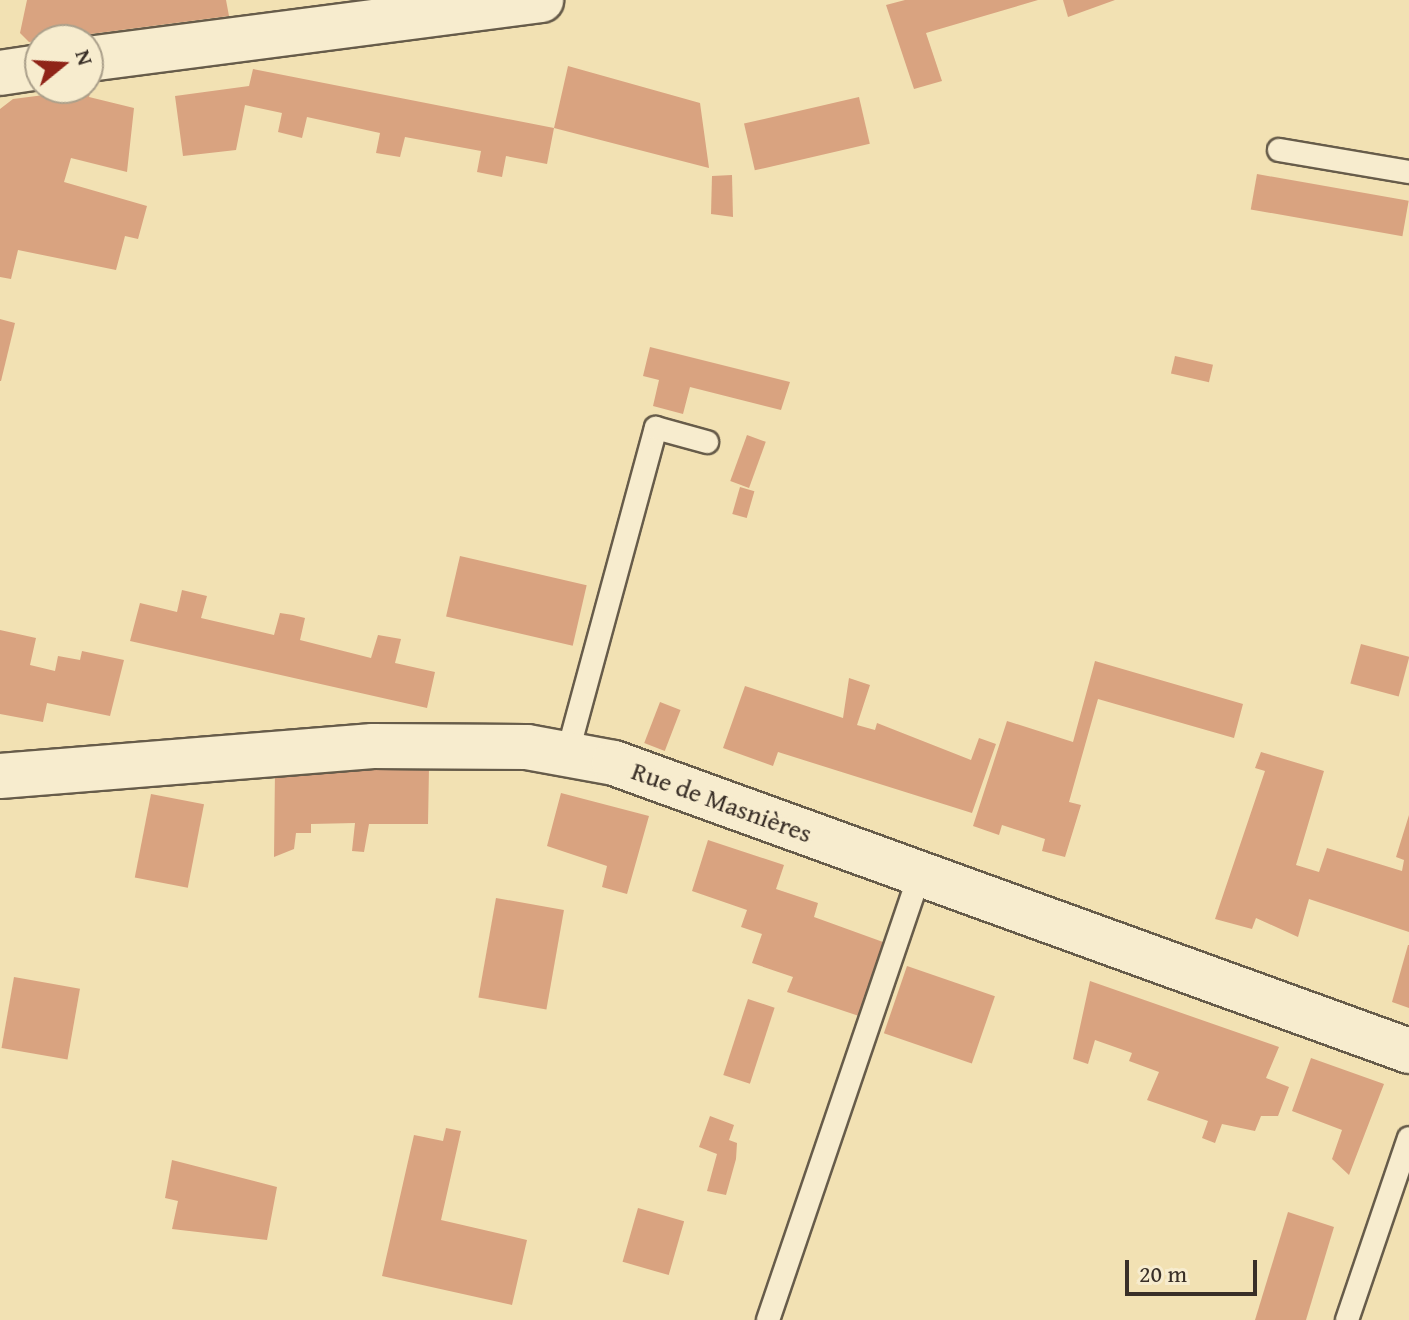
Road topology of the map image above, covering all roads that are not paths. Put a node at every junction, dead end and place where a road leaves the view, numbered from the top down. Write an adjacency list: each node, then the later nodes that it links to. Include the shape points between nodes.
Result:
1 (541, 0): 2 (street)
2 (104, 57)
3 (24, 69): 4 (street)
4 (0, 73)
5 (1279, 150): 6 (lane)
6 (1409, 172)
7 (707, 442): 8 (lane, via 656,428)
8 (567, 755): 9 (street, Rue de Masnières, via 527,747 373,746); 10 (street, Rue de Masnières, via 614,763)
9 (0, 776)
10 (920, 874): 11 (street, Rue de Masnières); 13 (lane)
11 (1409, 1051)
12 (1409, 1138): 14 (lane)
13 (768, 1320)
14 (1347, 1320)

